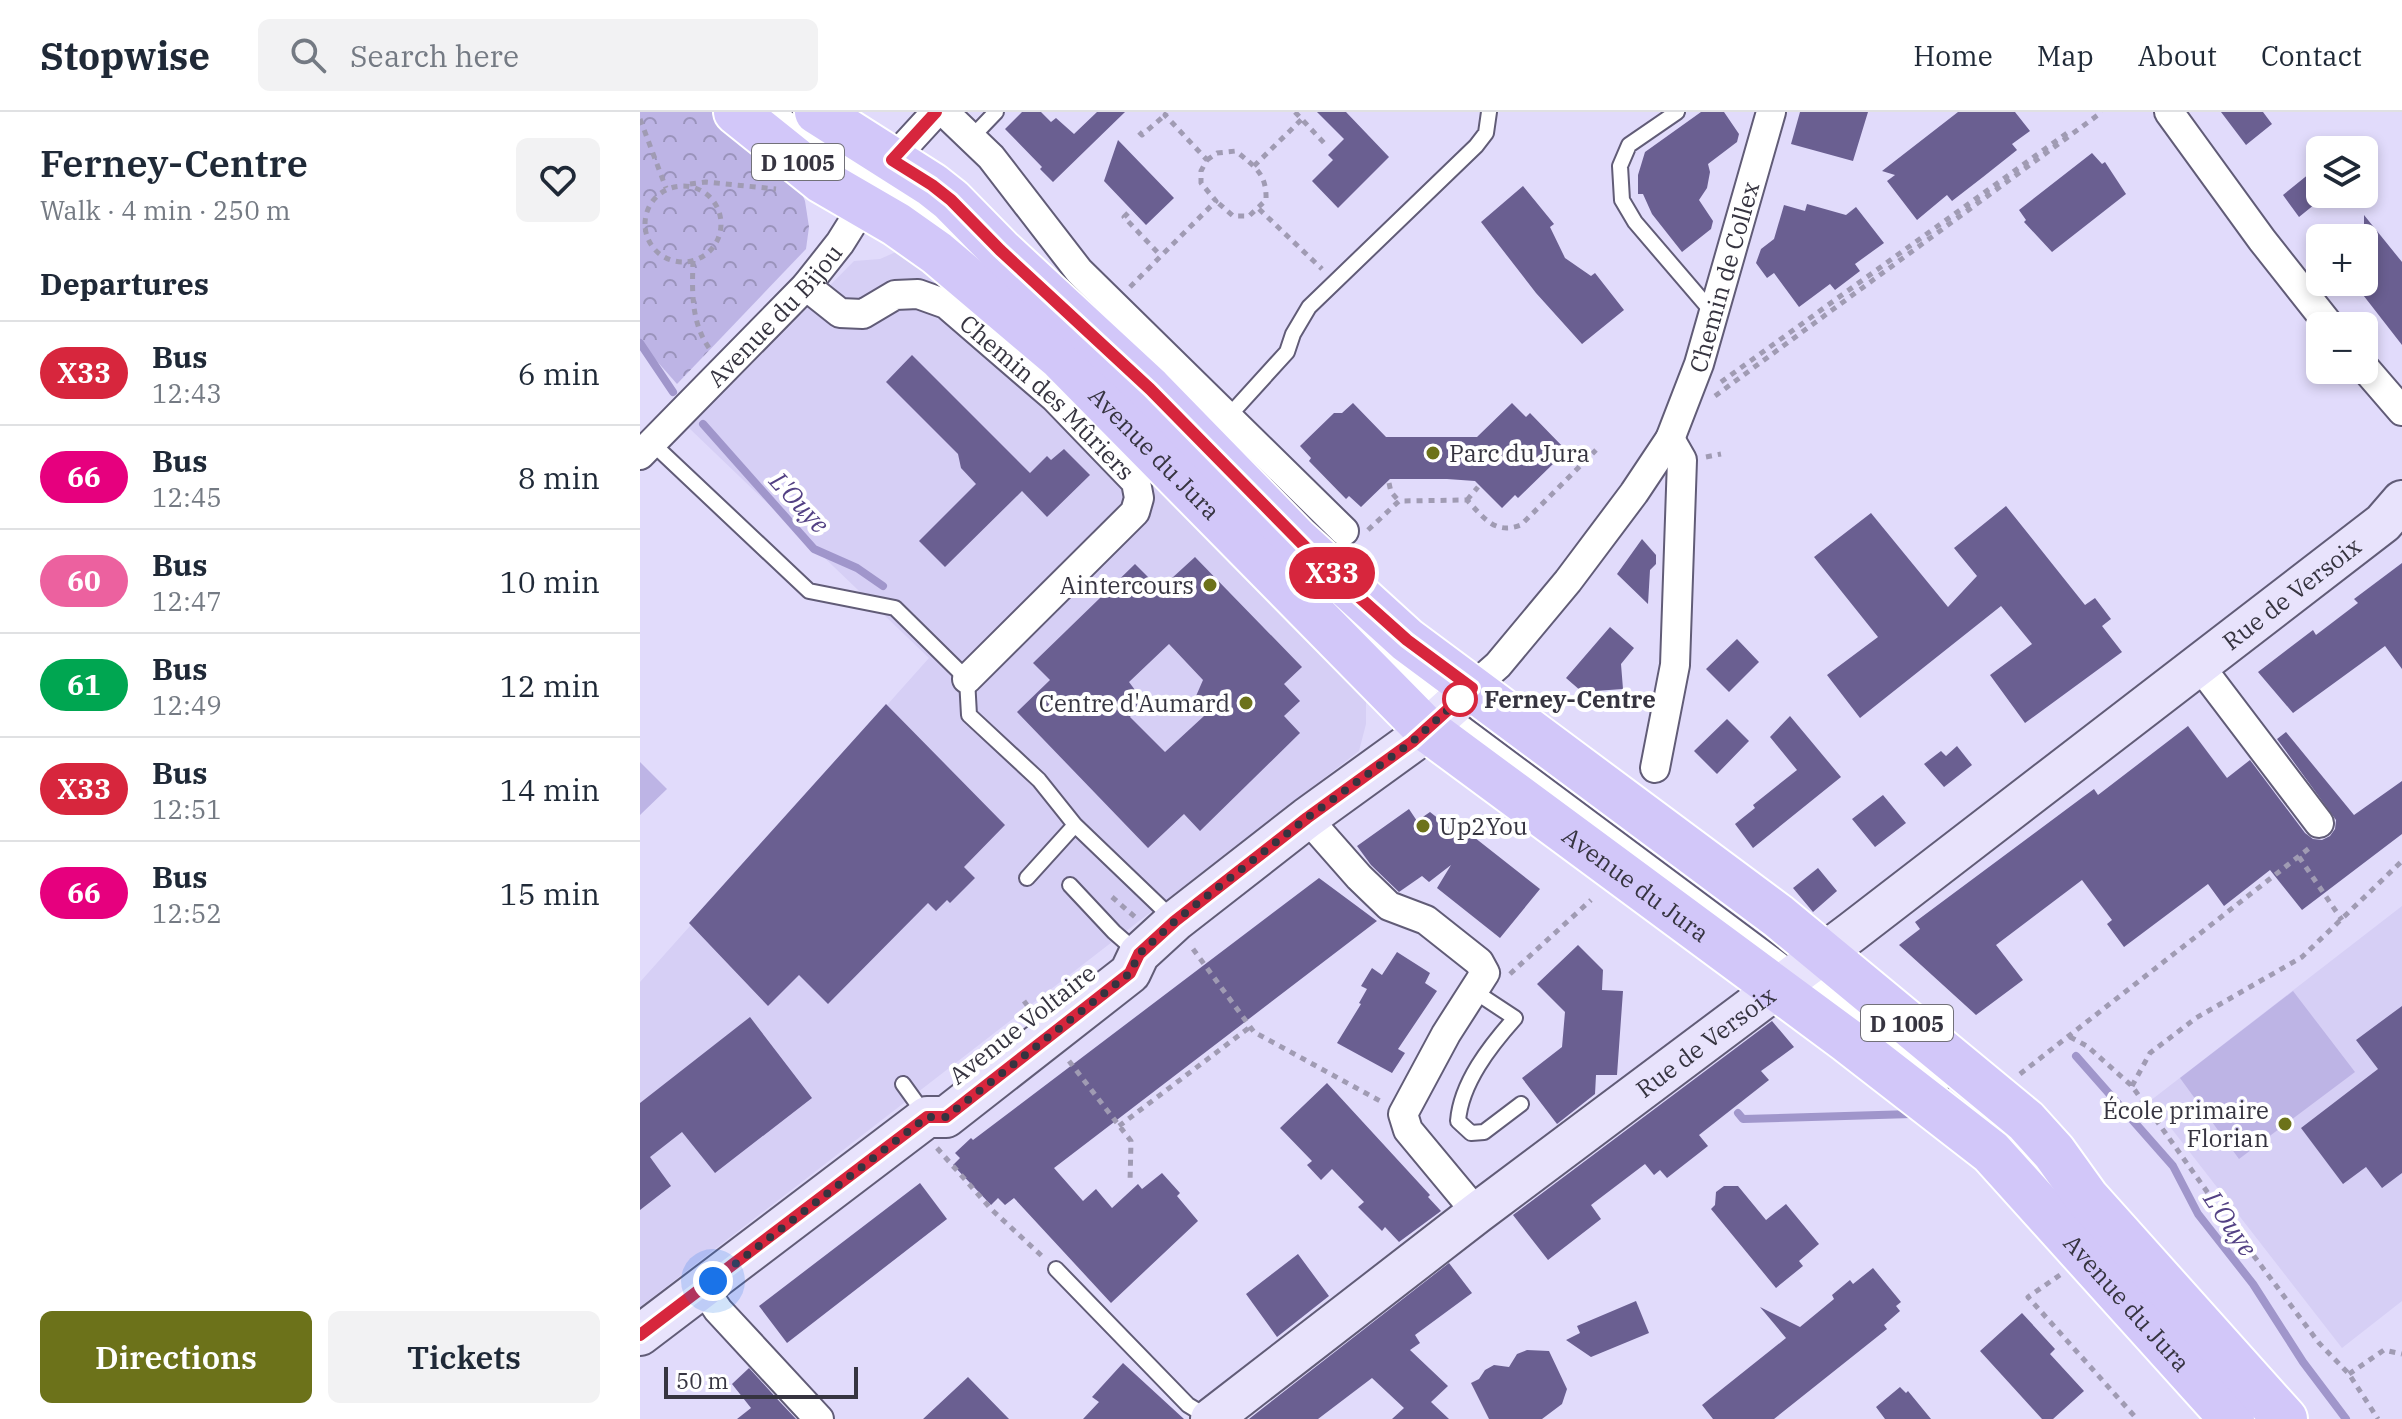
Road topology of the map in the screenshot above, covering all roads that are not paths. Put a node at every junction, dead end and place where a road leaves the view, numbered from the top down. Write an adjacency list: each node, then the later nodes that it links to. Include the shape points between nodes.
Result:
1 (736, 112): 12 (main road, Avenue du Jura / D 1005, via 822,181)
2 (779, 112): 12 (lane)
3 (817, 112): 12 (main road, Avenue du Jura / D 1005)
4 (936, 112): 12 (street, Avenue du Bijou)
5 (944, 112): 11 (street)
6 (996, 112): 11 (lane)
7 (1489, 112): 19 (lane, via 1486,133 1476,146 1309,307 1287,352)
8 (1677, 112): 16 (lane, via 1629,145 1620,166 1622,200)
9 (1771, 112): 16 (street, Chemin de Collex)
10 (2169, 112): 15 (street)
11 (972, 137): 19 (street, via 1079,271)
12 (878, 183): 13 (lane); 14 (street, Avenue du Bijou); 27 (main road, Avenue du Jura / D 1005, via 896,224 1061,358); 27 (main road, Avenue du Jura / D 1005, via 932,185 951,200 1159,398 1322,564 1407,640)
13 (1000, 277)
14 (806, 286): 21 (street, Avenue du Bijou); 26 (street, Chemin des Mûriers, via 840,313 863,314 895,295 918,294 946,304 1055,398 1136,482 1135,512)
15 (2319, 312)
16 (1713, 313): 20 (street, Chemin de Collex)
17 (2378, 383): 18 (street)
18 (2402, 411)
19 (1227, 418): 23 (street)
20 (1673, 432): 27 (street, Chemin de Collex, via 1568,581 1498,665); 28 (street, via 1682,460 1675,665)
21 (646, 449): 26 (lane, via 809,591 895,608)
22 (2396, 515): 25 (main road, Rue de Versoix)
23 (1344, 531)
24 (1333, 601): 27 (lane)
25 (2199, 665): 30 (street, Rue de Versoix); 35 (main road, Rue de Versoix)
26 (967, 679): 31 (lane, via 969,715 1039,780)
27 (1448, 709): 29 (main road, Avenue Voltaire); 35 (main road, Avenue du Jura / D 1005); 35 (main road, Avenue du Jura / D 1005, via 1778,916)
28 (1655, 768)
29 (1307, 818): 34 (main road, Avenue Voltaire); 36 (street, via 1389,906 1426,920 1479,962)
30 (2319, 823)
31 (1075, 825): 32 (lane); 34 (lane)
32 (1027, 878)
33 (1070, 885): 34 (lane, via 1114,932)
34 (1165, 939): 40 (main road, Avenue Voltaire, via 1130,973 1036,1017 946,1117)
35 (1798, 971): 38 (lane); 43 (main road, Rue de Versoix); 49 (main road, Avenue du Jura / D 1005, via 1991,1152); 50 (main road, Avenue du Jura / D 1005, via 2026,1121 2087,1198)
36 (1480, 982): 39 (lane, via 1515,1018 1493,1043 1459,1102 1458,1121 1471,1133 1484,1132); 43 (street, via 1403,1114 1408,1130)
37 (903, 1084): 40 (lane)
38 (1954, 1096)
39 (1521, 1104)
40 (921, 1122): 45 (main road, Avenue Voltaire)
41 (1988, 1123): 42 (lane)
42 (2065, 1200)
43 (1477, 1213): 48 (main road, Rue de Versoix)
44 (1056, 1269): 48 (lane, via 1188,1405)
45 (703, 1288): 46 (main road, Avenue Voltaire); 47 (street)
46 (640, 1335)
47 (819, 1419)
48 (1211, 1419)
49 (2232, 1419)
50 (2285, 1419)

